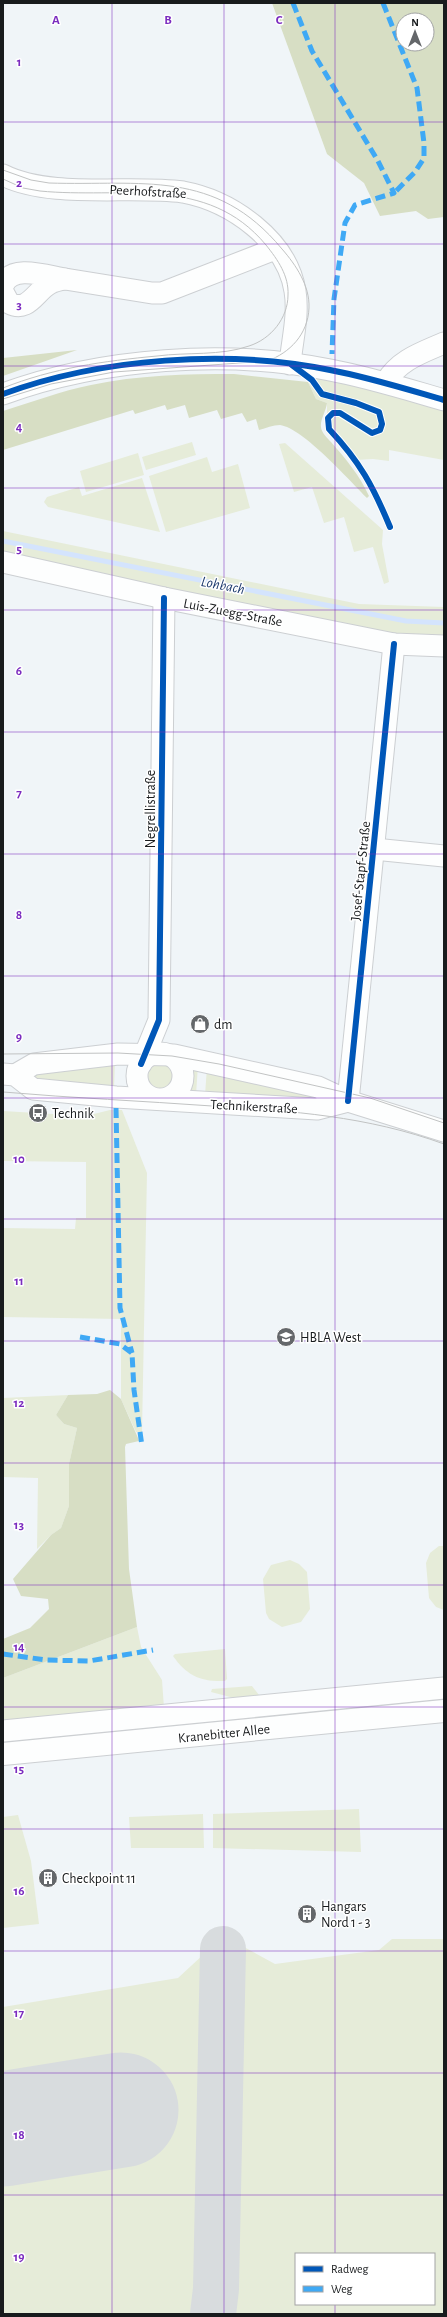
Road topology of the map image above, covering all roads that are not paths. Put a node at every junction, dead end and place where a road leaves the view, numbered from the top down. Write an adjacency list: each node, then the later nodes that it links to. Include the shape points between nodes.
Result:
1 (3, 175): 2 (street, Peerhofstraße, via 19,182 45,187 170,190 192,193 233,210 257,229)
2 (275, 249): 3 (street, via 162,293); 7 (street, Peerhofstraße, via 288,268 295,290 297,314)
3 (64, 279): 4 (street, via 18,273 7,278); 5 (street, via 49,284 23,306 9,303)
4 (3, 286)
5 (3, 292)
6 (444, 343): 8 (street, via 405,360 392,371)
7 (290, 364): 8 (street, via 328,369); 9 (street, via 222,358 153,362 55,377)
8 (386, 382): 10 (street)
9 (3, 394)
10 (444, 400)
11 (3, 562): 12 (street, Luis-Zuegg-Straße)
12 (164, 598): 13 (street, Luis-Zuegg-Straße); 17 (street, Negrellistraße)
13 (394, 644): 14 (street, Luis-Zuegg-Straße); 15 (street, Josef-Stapf-Straße)
14 (444, 646)
15 (374, 849): 16 (street); 21 (street, Josef-Stapf-Straße)
16 (444, 856)
17 (160, 1020): 18 (street, Negrellistraße); 18 (street, Negrellistraße)
18 (159, 1058): 19 (street, Technikerstraße, via 118,1054 34,1064); 20 (street, Technikerstraße, via 138,1071 139,1085 148,1096); 20 (street, Technikerstraße, via 183,1073 181,1087 170,1097); 21 (street, Technikerstraße, via 318,1087)
19 (9, 1075): 20 (street, Technikerstraße, via 33,1089)
20 (159, 1099): 21 (street, Technikerstraße, via 317,1109)
21 (348, 1101): 22 (street, Technikerstraße)
22 (444, 1131)
23 (444, 1688): 25 (street, Kranebitter Allee)
24 (444, 1711): 26 (main road, Kranebitter Allee)
25 (3, 1731)
26 (3, 1754)

